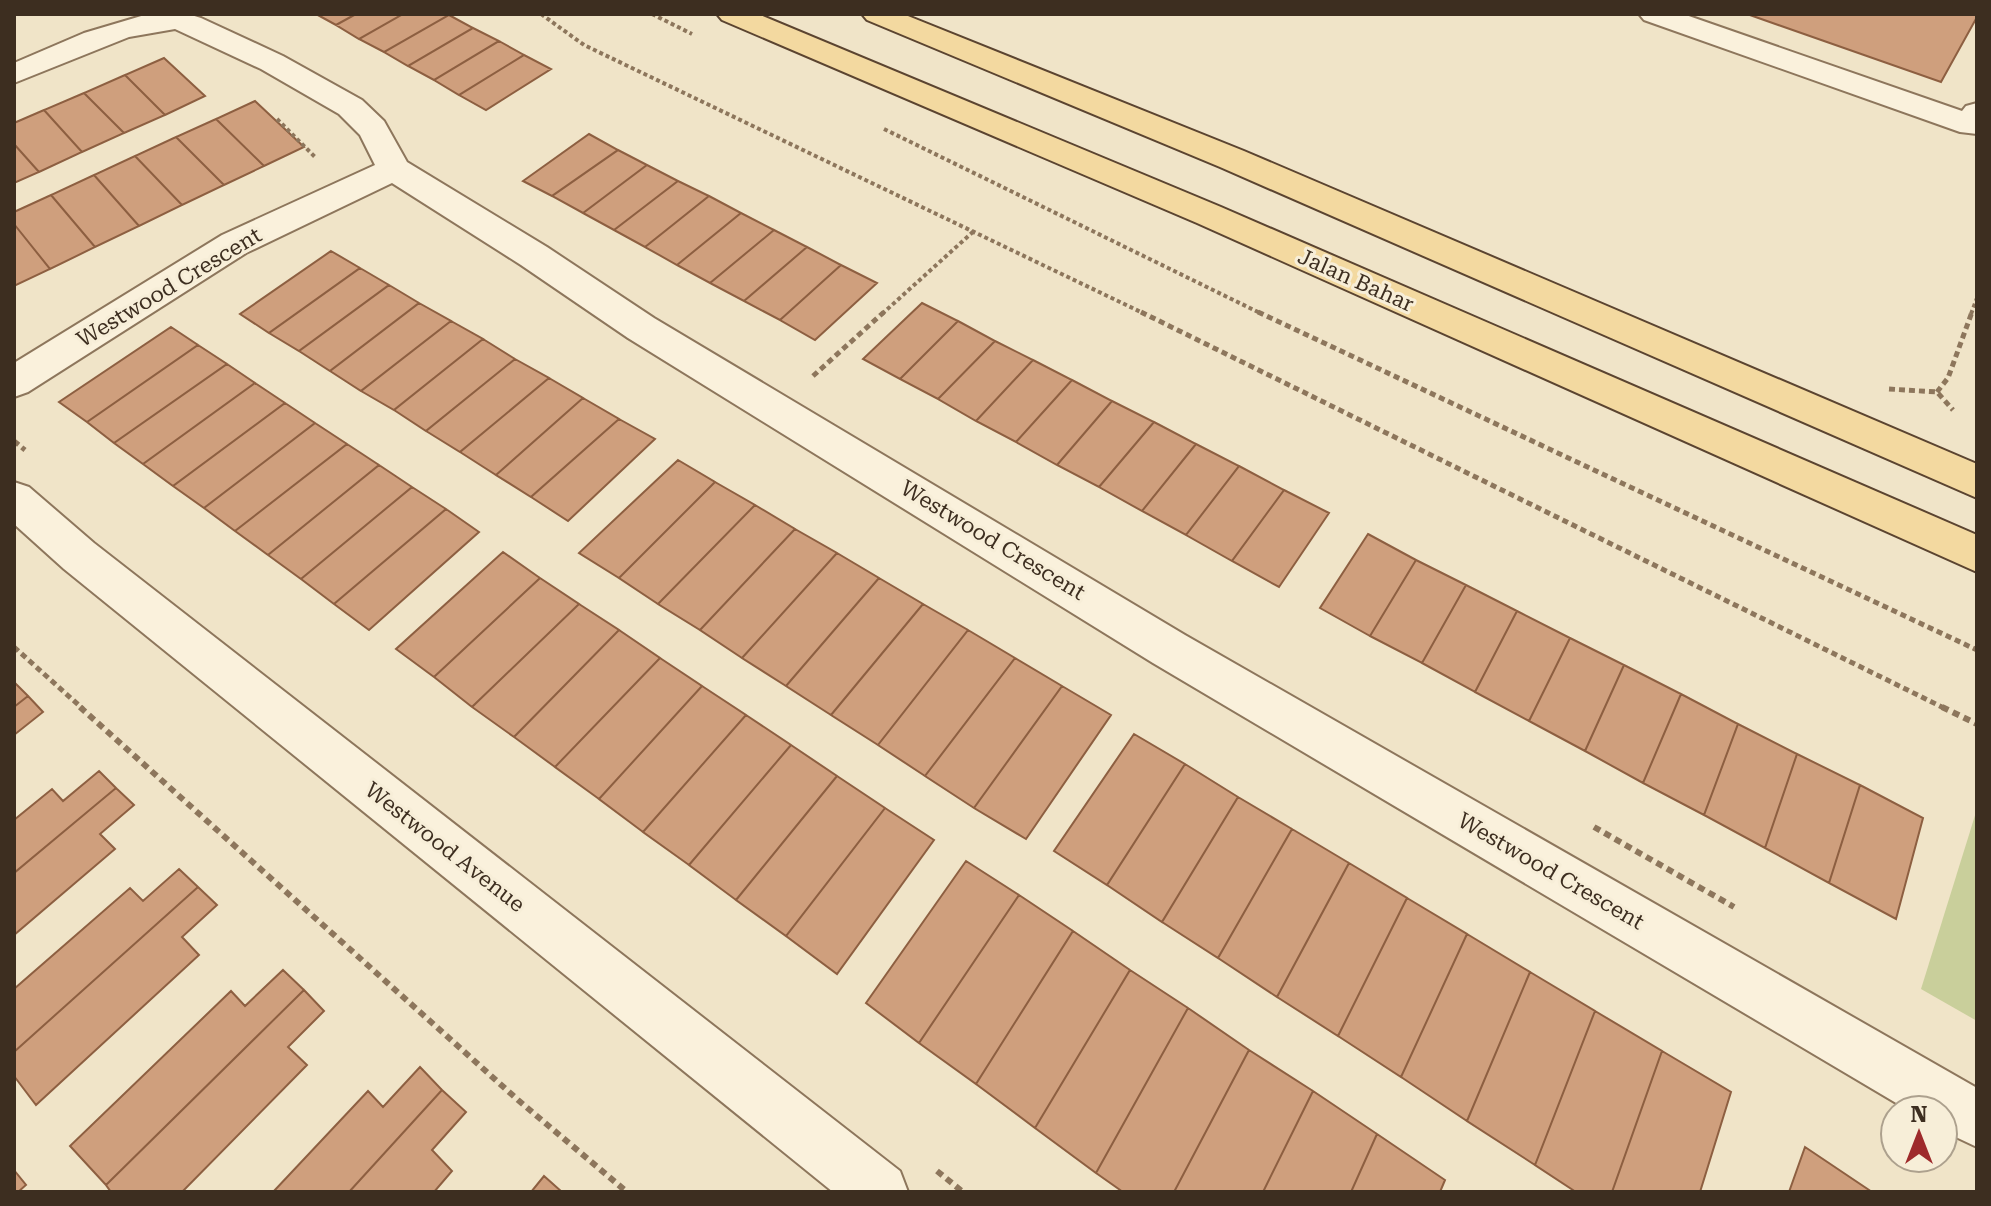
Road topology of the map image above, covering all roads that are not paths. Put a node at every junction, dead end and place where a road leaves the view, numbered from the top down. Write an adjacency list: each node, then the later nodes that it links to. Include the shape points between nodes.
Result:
1 (732, 14): 8 (main road, Jalan Bahar)
2 (877, 14): 6 (main road)
3 (1654, 14): 5 (street, via 1971,125)
4 (14, 74): 7 (street, via 112,35 177,20 361,114)
5 (1977, 113)
6 (1232, 159): 8 (main road, via 1256,179 1267,197 1250,213); 10 (main road)
7 (394, 169): 9 (street, Westwood Crescent, via 234,244); 13 (street, Westwood Crescent, via 641,328 1169,649)
8 (1209, 215): 12 (main road, Jalan Bahar)
9 (14, 382)
10 (1977, 482)
11 (14, 499): 14 (street, Westwood Avenue)
12 (1977, 554)
13 (1977, 1119)
14 (879, 1192)

